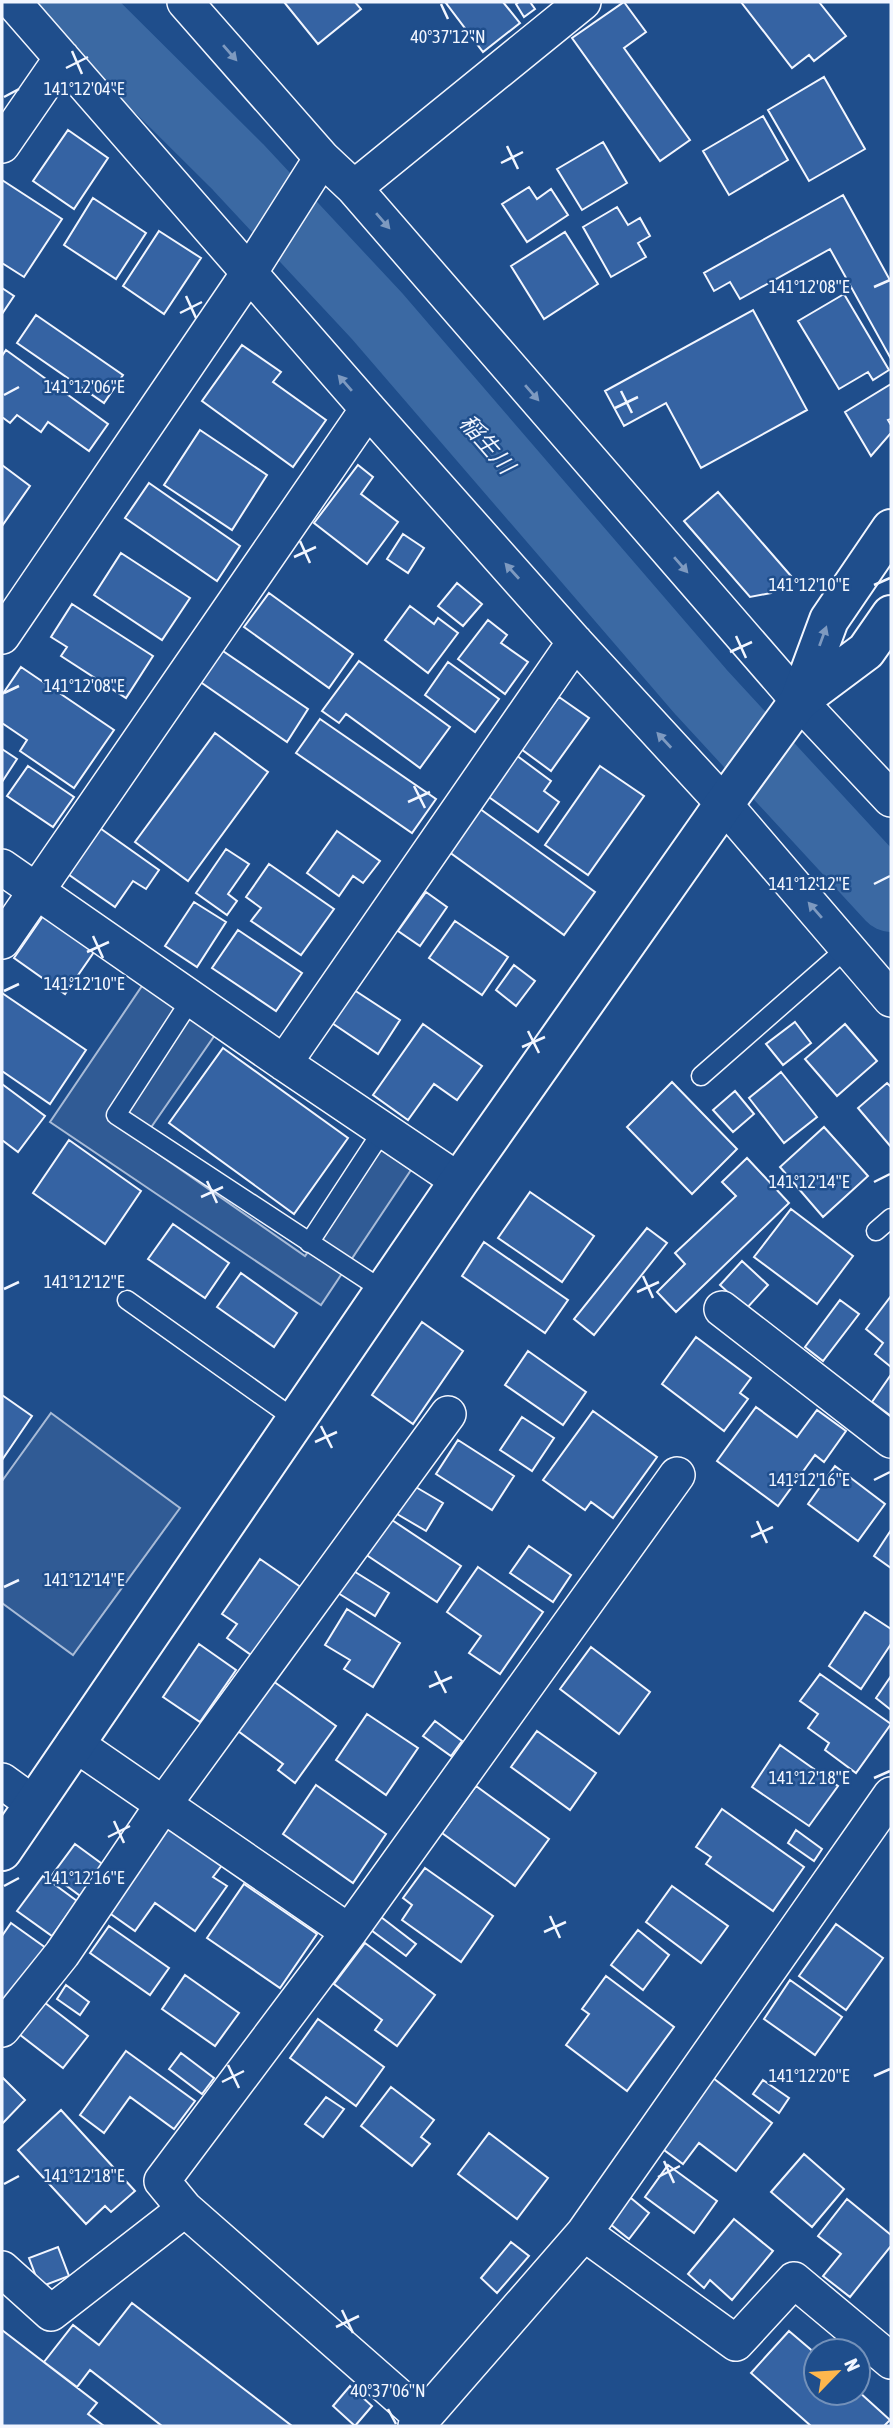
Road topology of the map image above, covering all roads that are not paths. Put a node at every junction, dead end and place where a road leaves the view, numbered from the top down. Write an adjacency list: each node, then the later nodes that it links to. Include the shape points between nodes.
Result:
1 (13, 2): 4 (street)
2 (185, 2): 6 (street, one-way to 6)
3 (583, 2): 7 (street)
4 (62, 58): 5 (street); 8 (street)
5 (2, 145)
6 (314, 170): 7 (street); 8 (street)
7 (354, 188): 14 (street, one-way to 14)
8 (257, 261): 9 (street, one-way to 8); 12 (street)
9 (368, 409): 13 (street, one-way to 9); 18 (street)
10 (891, 529): 14 (street, one-way to 10, via 829,620)
11 (891, 615): 14 (street, via 866,651)
12 (2, 636)
13 (575, 642): 15 (street, one-way to 13); 23 (street)
14 (792, 710): 15 (street); 16 (street)
15 (731, 795): 20 (street, one-way to 15); 26 (street)
16 (891, 799)
17 (2, 867): 18 (street)
18 (36, 889): 19 (street); 21 (street)
19 (2, 941)
20 (847, 948): 22 (street); 24 (lane)
21 (192, 998): 23 (street); 29 (lane, via 116,1115)
22 (891, 999)
23 (284, 1063): 25 (street)
24 (701, 1076)
25 (383, 1130): 26 (street); 29 (lane)
26 (459, 1181): 30 (street)
27 (891, 1217): 28 (lane)
28 (876, 1231)
29 (309, 1243): 30 (lane)
30 (384, 1292): 34 (street)
31 (127, 1300): 34 (lane)
32 (722, 1309): 35 (street)
33 (448, 1414): 41 (street)
34 (296, 1420): 37 (street)
35 (891, 1440)
36 (677, 1475): 43 (street)
37 (74, 1743): 40 (street); 41 (street)
38 (2, 1780): 40 (street)
39 (891, 1795): 46 (street)
40 (34, 1804): 42 (street)
41 (163, 1805): 43 (street); 44 (street, via 62,1954)
42 (2, 1852)
43 (349, 1932): 45 (street, via 162,2181)
44 (2, 2029)
45 (185, 2209): 47 (street, via 51,2313); 49 (street)
46 (584, 2233): 48 (street, via 736,2343 794,2280); 49 (street)
47 (2, 2269)
48 (891, 2361)
49 (419, 2422)

